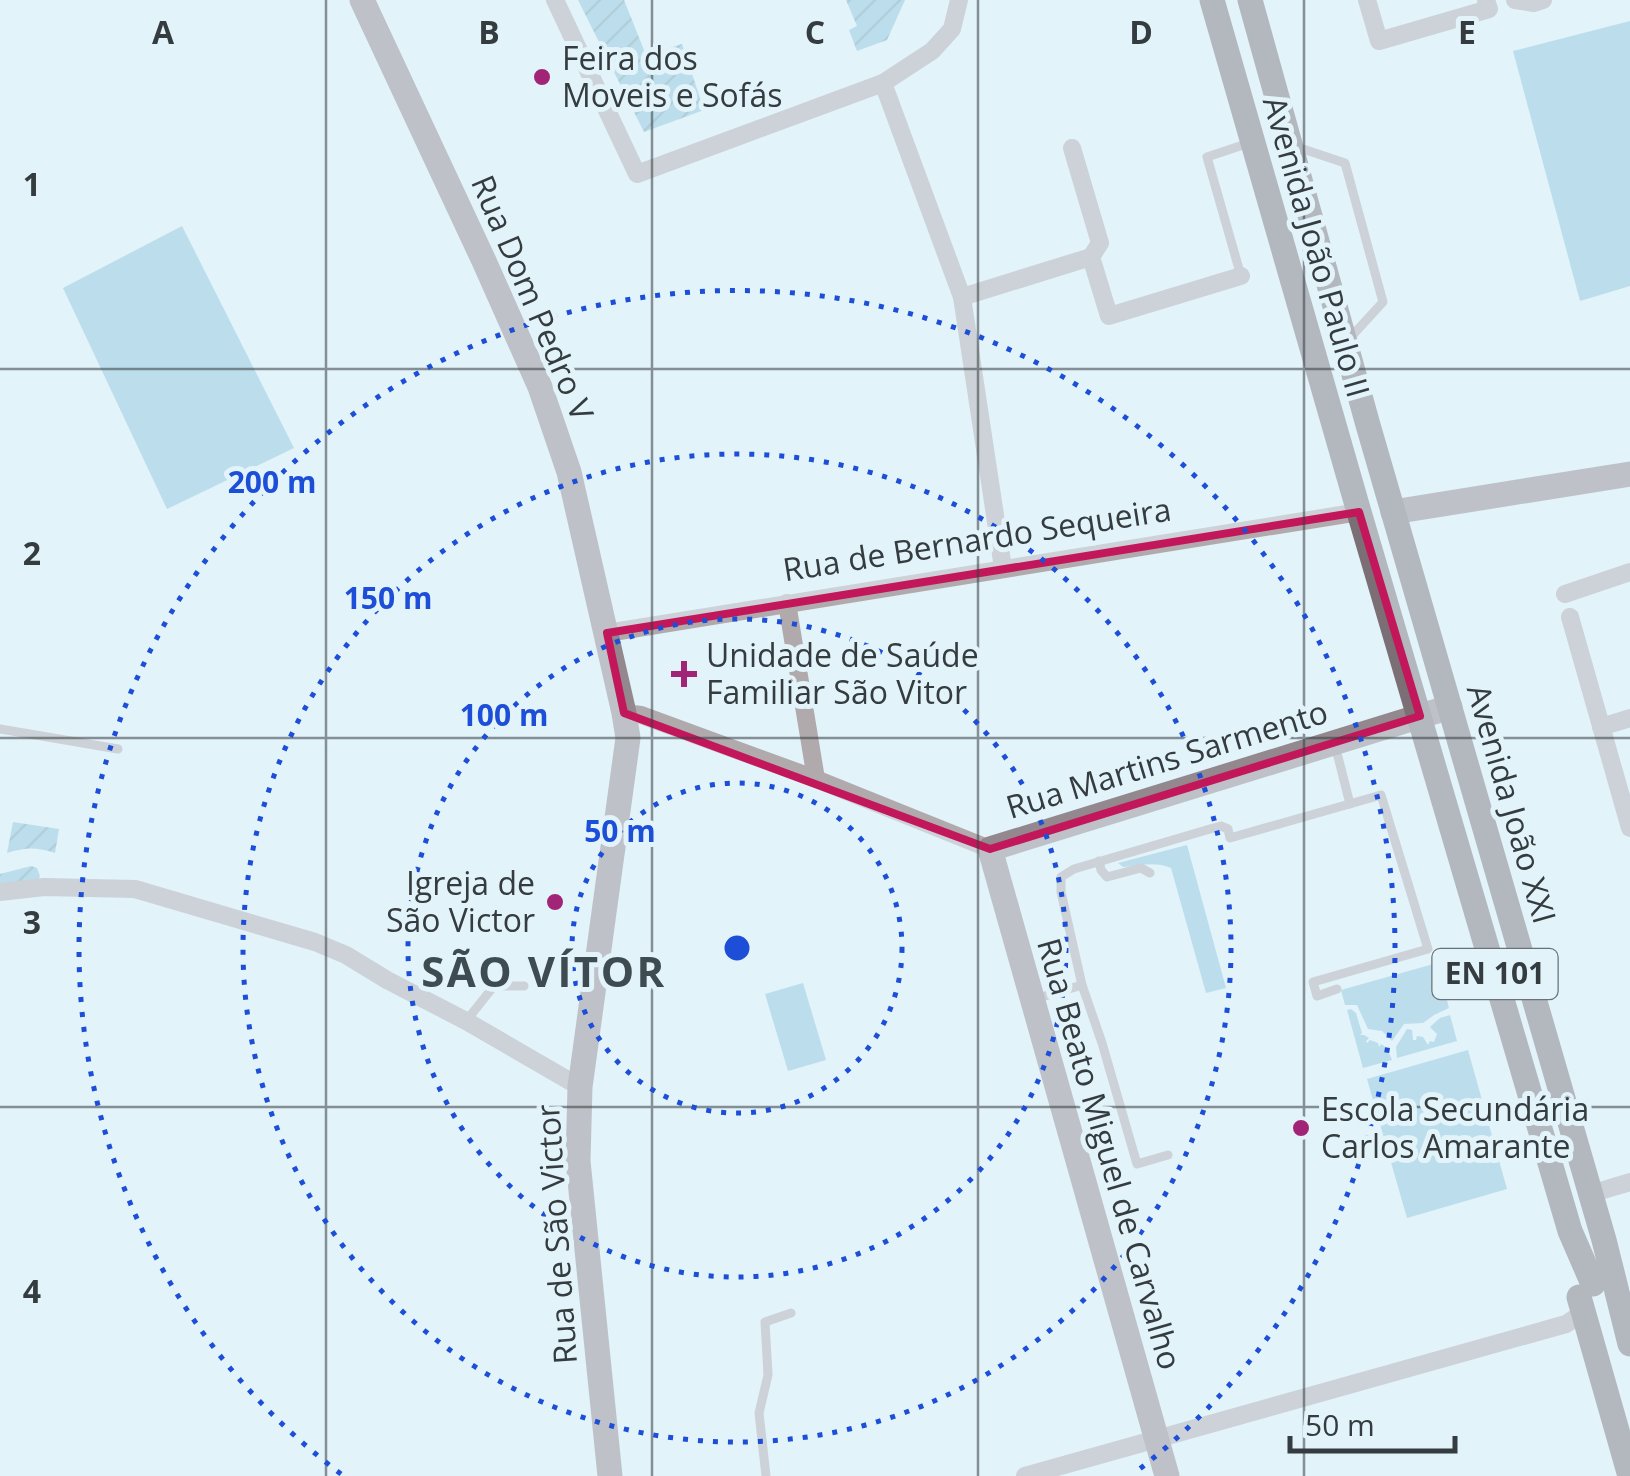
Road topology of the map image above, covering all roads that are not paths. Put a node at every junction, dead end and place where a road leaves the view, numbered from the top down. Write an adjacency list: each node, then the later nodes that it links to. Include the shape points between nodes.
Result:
1 (362, 0): 26 (street, Rua Dom Pedro V, via 540,387 569,472)
2 (555, 0): 10 (street, via 637,174)
3 (959, 0): 10 (street, via 952,29 932,52)
4 (1212, 0): 11 (main road, Avenida João Paulo II / EN 101)
5 (1250, 0): 12 (main road, Avenida João Paulo II / EN 101)
6 (1367, 0): 7 (street, via 1379,41 1489,9)
7 (1486, 0)
8 (1515, 0): 9 (street)
9 (1543, 0)
10 (883, 83): 16 (street)
11 (1252, 142): 15 (lane, via 1207,157); 19 (main road, Avenida João Paulo II / EN 101)
12 (1289, 145): 17 (main road, Avenida João Paulo II / EN 101); 17 (lane, via 1345,162 1383,302)
13 (1072, 148): 14 (street, via 1100,243)
14 (1091, 257): 15 (street, via 1109,316); 16 (street)
15 (1241, 276)
16 (962, 297): 21 (street)
17 (1345, 344): 20 (main road, Avenida João Paulo II / EN 101)
18 (1630, 474): 20 (street)
19 (1358, 512): 21 (street, Rua de Bernardo Sequeira); 29 (main road, Avenida João XXI / EN 101)
20 (1393, 512): 27 (main road, Avenida João XXI / EN 101)
21 (1003, 568): 24 (street, Rua de Bernardo Sequeira)
22 (1630, 572): 23 (street)
23 (1565, 594)
24 (788, 603): 26 (street, Rua de Bernardo Sequeira); 35 (street)
25 (1570, 617): 31 (street)
26 (607, 633): 28 (street, Rua de São Victor)
27 (1450, 707): 29 (street, Rua Martins Sarmento); 50 (main road, Avenida João XXI / EN 101)
28 (624, 713): 35 (street, Rua Martins Sarmento); 47 (street, Rua de São Victor, via 628,738)
29 (1420, 716): 33 (street, Rua Martins Sarmento); 52 (main road, Avenida João XXI / EN 101)
30 (1630, 718): 31 (street)
31 (1600, 727): 37 (street)
32 (0, 729): 34 (lane)
33 (1334, 743): 36 (lane); 38 (street, Rua Martins Sarmento)
34 (118, 749)
35 (816, 779): 38 (street, Rua Martins Sarmento)
36 (1350, 804): 39 (lane, via 1230,838 1221,826); 44 (lane, via 1382,795 1428,949 1314,982 1317,996)
37 (1630, 828)
38 (990, 849): 45 (street, Rua Beato Miguel de Carvalho)
39 (1098, 861): 40 (lane, via 1108,876 1141,868); 42 (lane, via 1061,877)
40 (1150, 873)
41 (0, 892): 46 (street, via 135,889 315,942)
42 (1082, 985): 45 (lane); 48 (lane, via 1137,1164)
43 (524, 986): 46 (lane, via 494,986)
44 (1337, 988)
45 (1032, 1000): 57 (street, Rua Beato Miguel de Carvalho)
46 (466, 1021): 47 (street)
47 (580, 1087): 58 (street, Rua de São Victor, via 578,1161)
48 (1168, 1155)
49 (1630, 1182): 50 (street)
50 (1590, 1194): 51 (main road, Avenida João XXI / EN 101)
51 (1604, 1240): 54 (main road); 55 (main road, Avenida João XXI / EN 101)
52 (1586, 1295): 56 (main road); 57 (street, via 1566,1324); 62 (main road)
53 (792, 1313): 59 (lane, via 765,1322 768,1376 758,1412)
54 (1630, 1314)
55 (1630, 1344)
56 (1630, 1412)
57 (1157, 1440): 60 (street); 61 (street, Rua Beato Miguel de Carvalho)
58 (610, 1476)
59 (766, 1476)
60 (1025, 1476)
61 (1167, 1476)
62 (1630, 1476)

